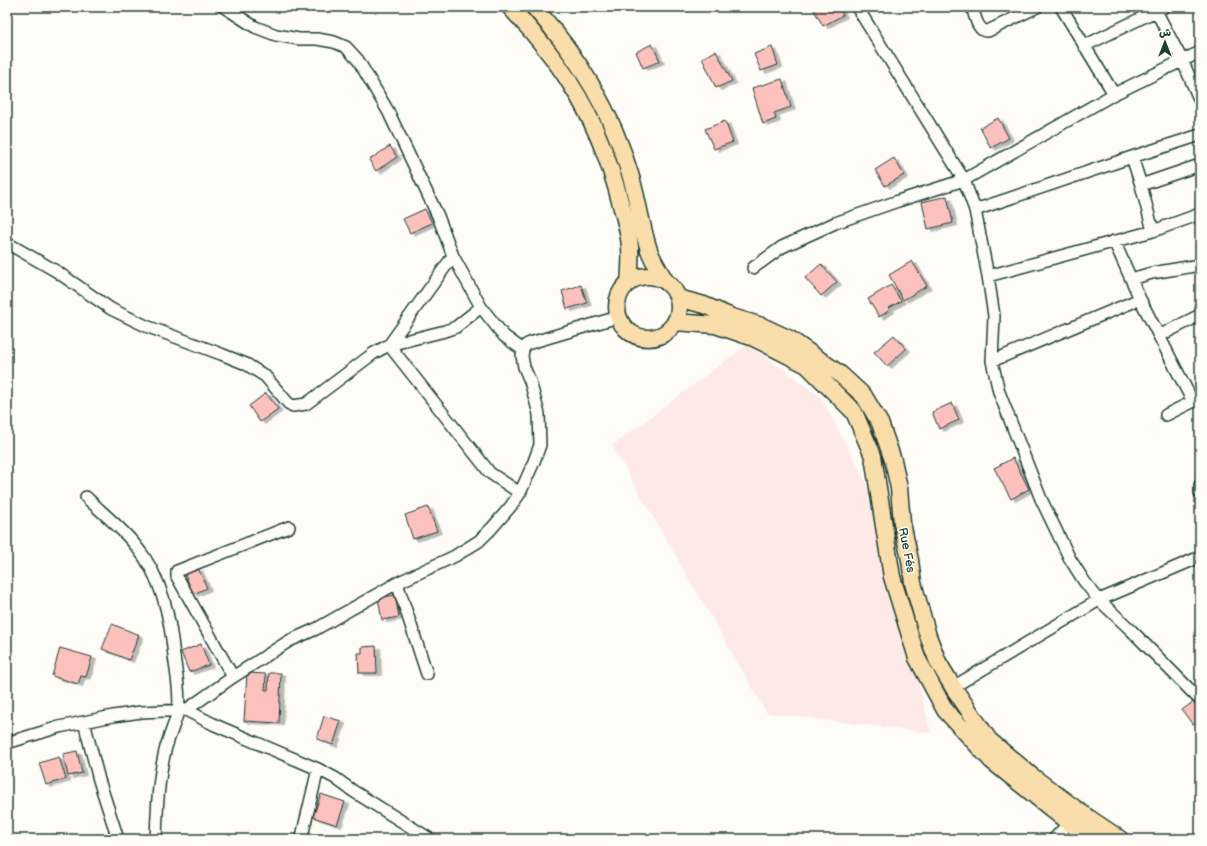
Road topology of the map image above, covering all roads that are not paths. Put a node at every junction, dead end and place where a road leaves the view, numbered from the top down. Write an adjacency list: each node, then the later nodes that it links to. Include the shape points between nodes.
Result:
1 (224, 7): 24 (street, via 255,27 276,35 334,42 346,47 358,60 388,111 438,216)
2 (510, 7): 30 (highway, via 540,40 570,83 595,129 614,178 628,229)
3 (534, 7): 29 (highway, via 585,74 611,122 630,173 648,248)
4 (857, 7): 17 (street)
5 (972, 7): 6 (street, via 983,31 988,31)
6 (1037, 7)
7 (1061, 7): 9 (street)
8 (1158, 8): 9 (street); 11 (street)
9 (1084, 46): 12 (street)
10 (1200, 52): 11 (street)
11 (1182, 62): 12 (street); 13 (street)
12 (1114, 94): 17 (street)
13 (1200, 101)
14 (1200, 135): 15 (street)
15 (1132, 157): 18 (street); 19 (street)
16 (1200, 165): 18 (street)
17 (964, 180): 19 (street); 26 (street, via 835,224 782,248)
18 (1142, 185): 21 (street)
19 (975, 210): 27 (street)
20 (1200, 214): 21 (street)
21 (1152, 231): 22 (street)
22 (1114, 242): 27 (street); 28 (street)
23 (7, 243): 38 (street, via 56,271 111,309 146,326 246,364 265,376 293,406 306,404 374,353)
24 (453, 256): 33 (street); 38 (street)
25 (1200, 265): 28 (street)
26 (752, 268)
27 (988, 276): 40 (street, via 994,316)
28 (1131, 279): 32 (street)
29 (666, 282): 30 (highway, via 654,277 641,277); 31 (highway)
30 (629, 283): 35 (highway, via 620,293)
31 (678, 298): 36 (highway, via 679,311); 53 (highway, Rue Fés, via 762,326 790,339 840,374 864,396 880,423 893,460 913,583 938,662)
32 (1140, 299): 37 (street); 40 (street)
33 (481, 308): 38 (street, via 456,327); 39 (street, via 504,336)
34 (1200, 315): 37 (street)
35 (618, 317): 36 (highway, via 626,329 638,337 652,338 666,333); 39 (street)
36 (675, 322): 59 (highway, Rue Fés, via 714,325 754,338 807,365 854,412 873,456 892,577 917,658 945,710 987,756)
37 (1159, 336): 41 (street)
38 (390, 345): 44 (street, via 490,473)
39 (526, 347): 44 (street, via 522,356 539,414 540,445)
40 (992, 361): 50 (street, via 999,392 1041,499 1070,559)
41 (1197, 400): 42 (street)
42 (1166, 415)
43 (1200, 485): 45 (street)
44 (520, 493): 49 (street, via 479,541 455,556)
45 (1200, 493)
46 (86, 497): 55 (street, via 135,544 154,574 166,606)
47 (288, 527): 52 (street, via 177,571 177,577)
48 (1200, 557): 50 (street)
49 (397, 583): 51 (street); 52 (street, via 316,629 289,641)
50 (1099, 600): 53 (street); 54 (street)
51 (427, 674)
52 (233, 677): 55 (street)
53 (953, 687): 66 (highway, Rue Fés, via 989,740 1033,778)
54 (1200, 700)
55 (182, 710): 56 (street, via 141,712); 58 (street); 61 (street, via 165,751 161,768)
56 (84, 722): 57 (street); 60 (street)
57 (7, 743)
58 (318, 769): 62 (street); 63 (street)
59 (1069, 823): 64 (street); 65 (highway, Rue Fés)
60 (118, 839)
61 (156, 839)
62 (302, 839)
63 (430, 839)
64 (1054, 839)
65 (1093, 839)
66 (1120, 839)

